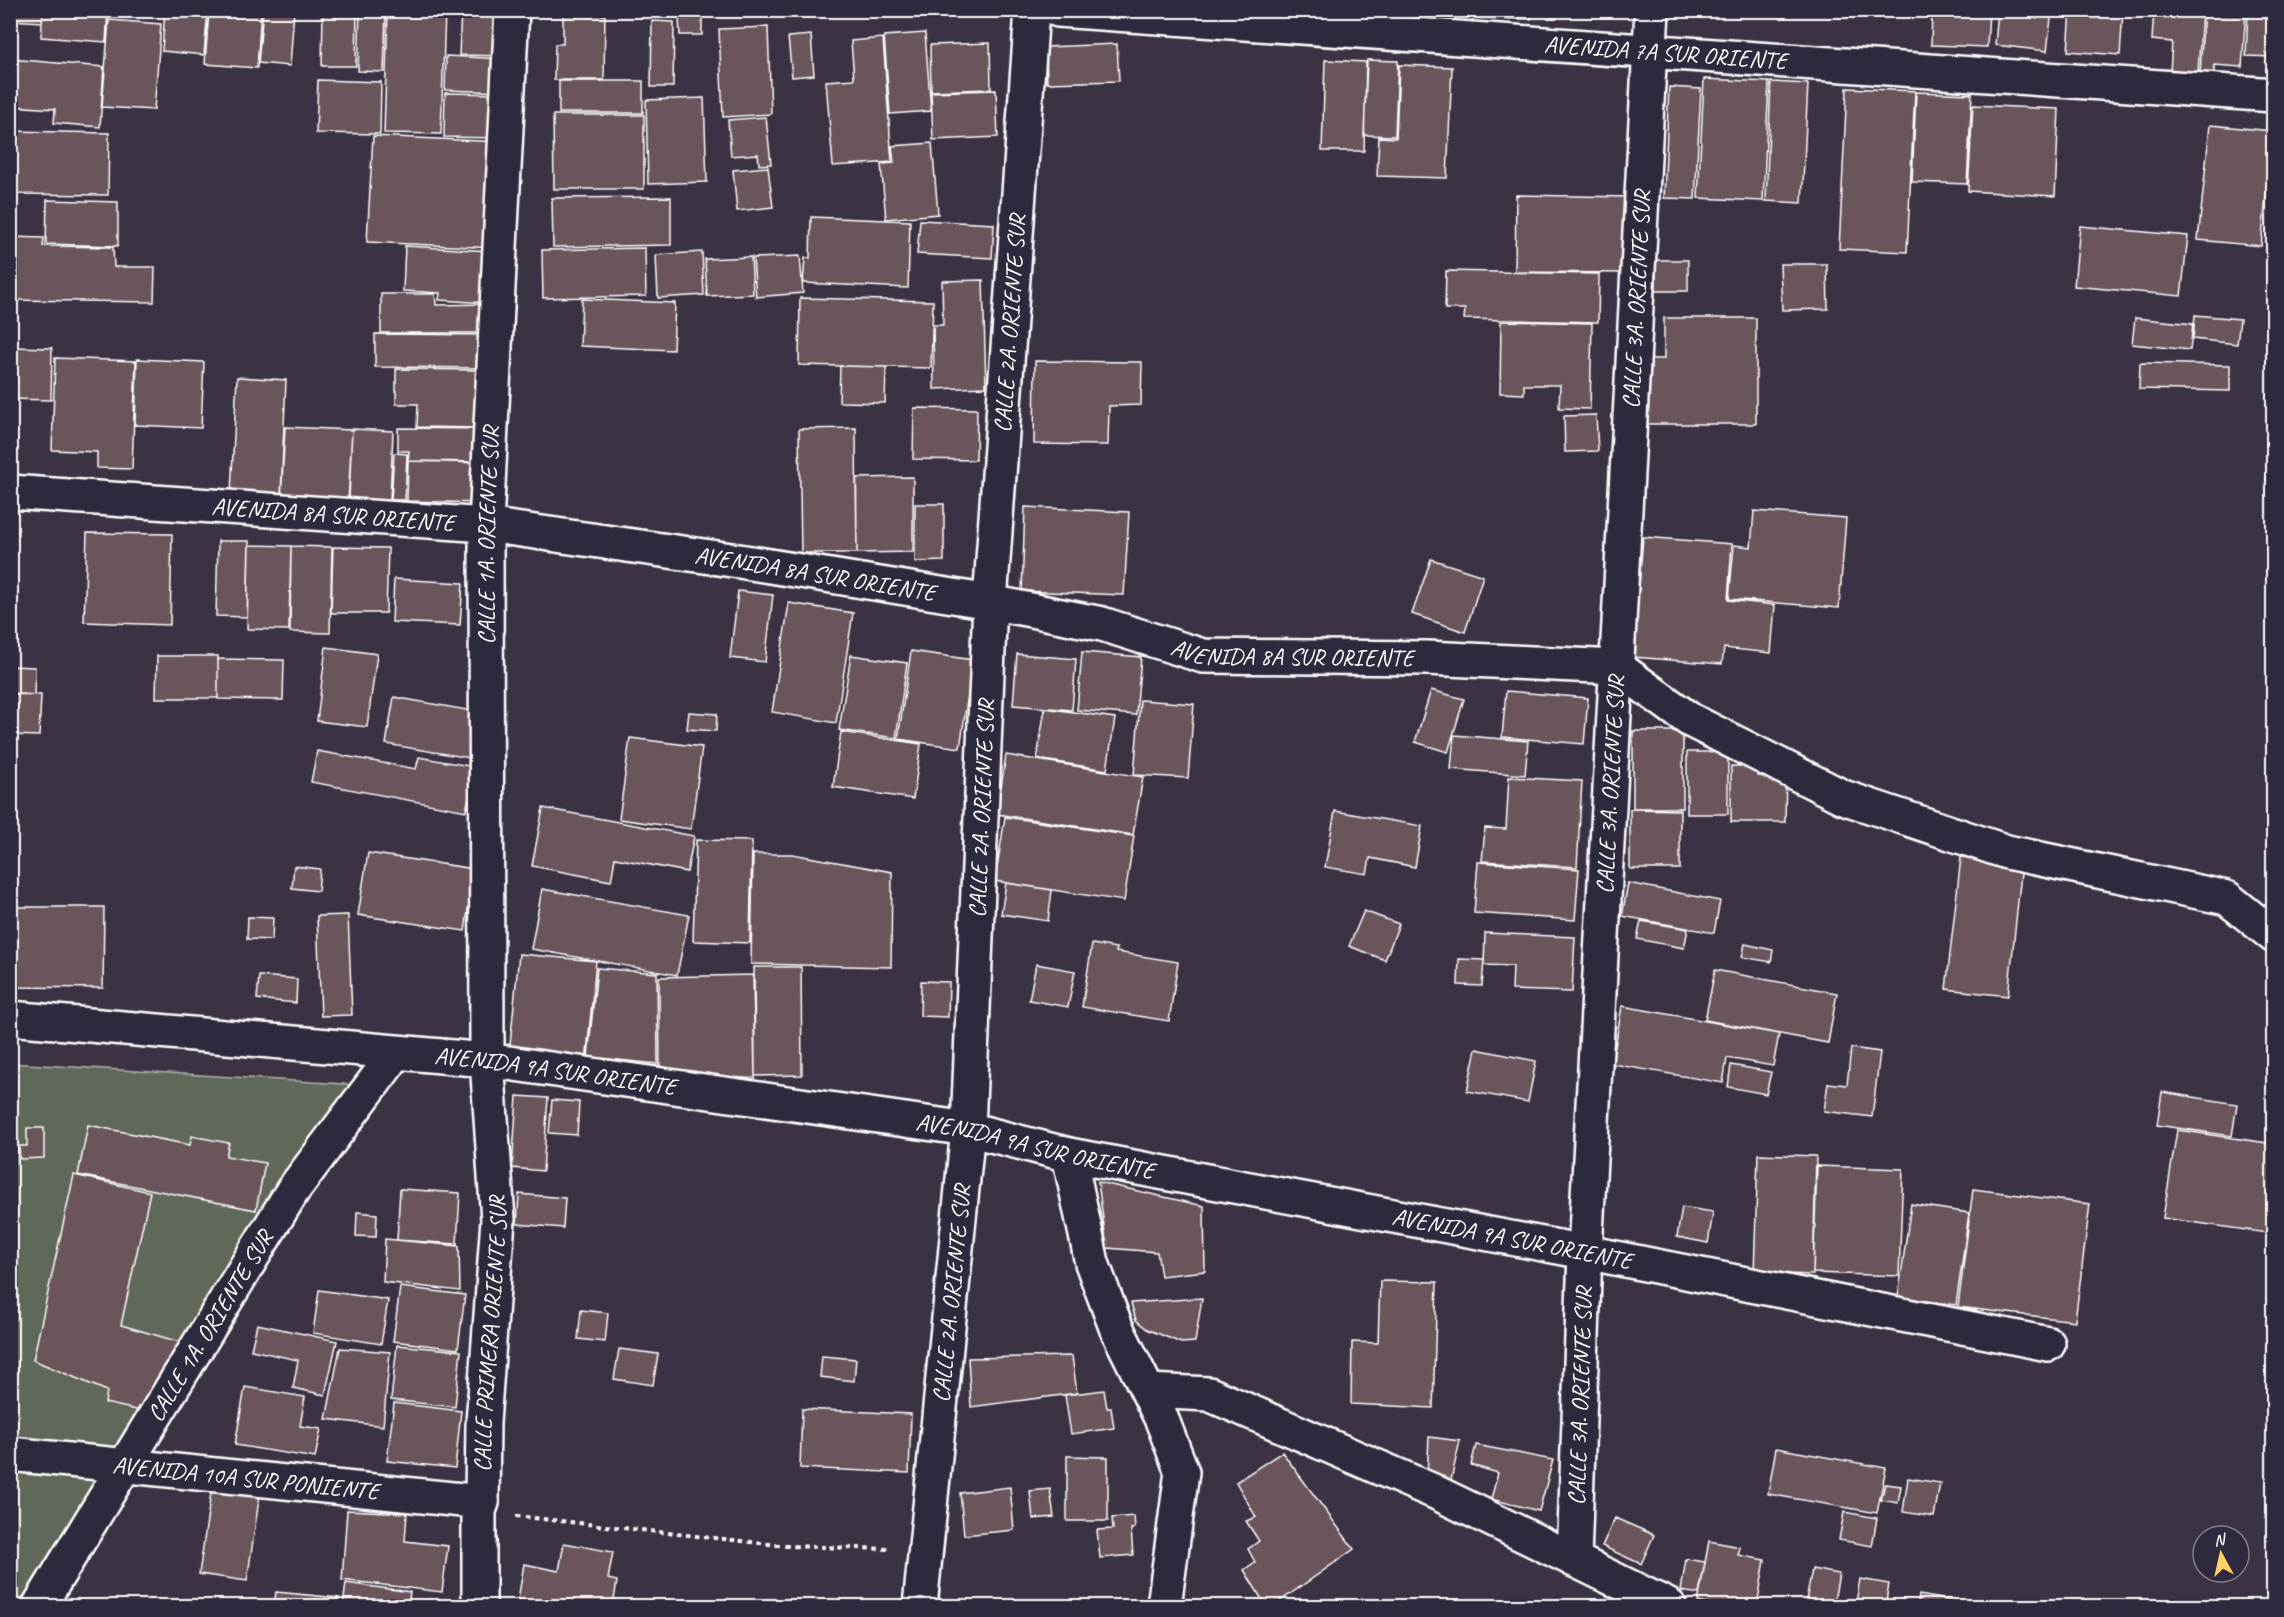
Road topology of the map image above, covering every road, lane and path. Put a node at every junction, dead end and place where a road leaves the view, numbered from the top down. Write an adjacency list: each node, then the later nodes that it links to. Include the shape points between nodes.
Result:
1 (512, 10): 8 (street, CALLE 1A. ORIENTE SUR)
2 (1032, 10): 9 (street, CALLE 2A. ORIENTE SUR)
3 (1058, 10): 5 (street, AVENIDA 7A SUR ORIENTE)
4 (1652, 10): 5 (street, CALLE 3A. ORIENTE SUR)
5 (1651, 51): 6 (street, AVENIDA 7A SUR ORIENTE); 10 (street, CALLE 3A. ORIENTE SUR)
6 (2274, 95)
7 (10, 492): 8 (street, AVENIDA 8A SUR ORIENTE)
8 (486, 525): 9 (street, AVENIDA 8A SUR ORIENTE); 14 (street, CALLE 1A. ORIENTE SUR)
9 (990, 602): 10 (street, AVENIDA 8A SUR ORIENTE, via 1102,624 1203,656 1427,658); 15 (street, CALLE 2A. ORIENTE SUR)
10 (1617, 667): 11 (street, via 1690,720 1843,797 2007,852 2227,898); 17 (street, CALLE 3A. ORIENTE SUR)
11 (2274, 936)
12 (10, 1018): 13 (street, AVENIDA 9A SUR ORIENTE)
13 (396, 1053): 14 (street, AVENIDA 9A SUR ORIENTE); 21 (street, CALLE 1A. ORIENTE SUR, via 293,1190)
14 (487, 1060): 15 (street, AVENIDA 9A SUR ORIENTE); 22 (street, CALLE PRIMERA ORIENTE SUR, via 498,1220)
15 (968, 1129): 16 (street, AVENIDA 9A SUR ORIENTE); 23 (street, CALLE 2A. ORIENTE SUR)
16 (1069, 1155): 17 (street, AVENIDA 9A SUR ORIENTE); 19 (street, via 1092,1263 1116,1327)
17 (1585, 1252): 18 (street, AVENIDA 9A SUR ORIENTE); 24 (street, CALLE 3A. ORIENTE SUR)
18 (2048, 1344)
19 (1148, 1391): 24 (street, via 1209,1394 1433,1491); 28 (street, via 1182,1472)
20 (10, 1454): 21 (street, AVENIDA 10A SUR PONIENTE)
21 (127, 1465): 22 (street, AVENIDA 10A SUR PONIENTE); 25 (street, CALLE 1A. ORIENTE SUR)
22 (480, 1507): 23 (path, via 786,1546); 26 (street, CALLE PRIMERA ORIENTE SUR)
23 (925, 1550): 27 (street, CALLE 2A. ORIENTE SUR)
24 (1574, 1560): 29 (street)
25 (39, 1606)
26 (479, 1606)
27 (920, 1606)
28 (1164, 1606)
29 (1669, 1606)

